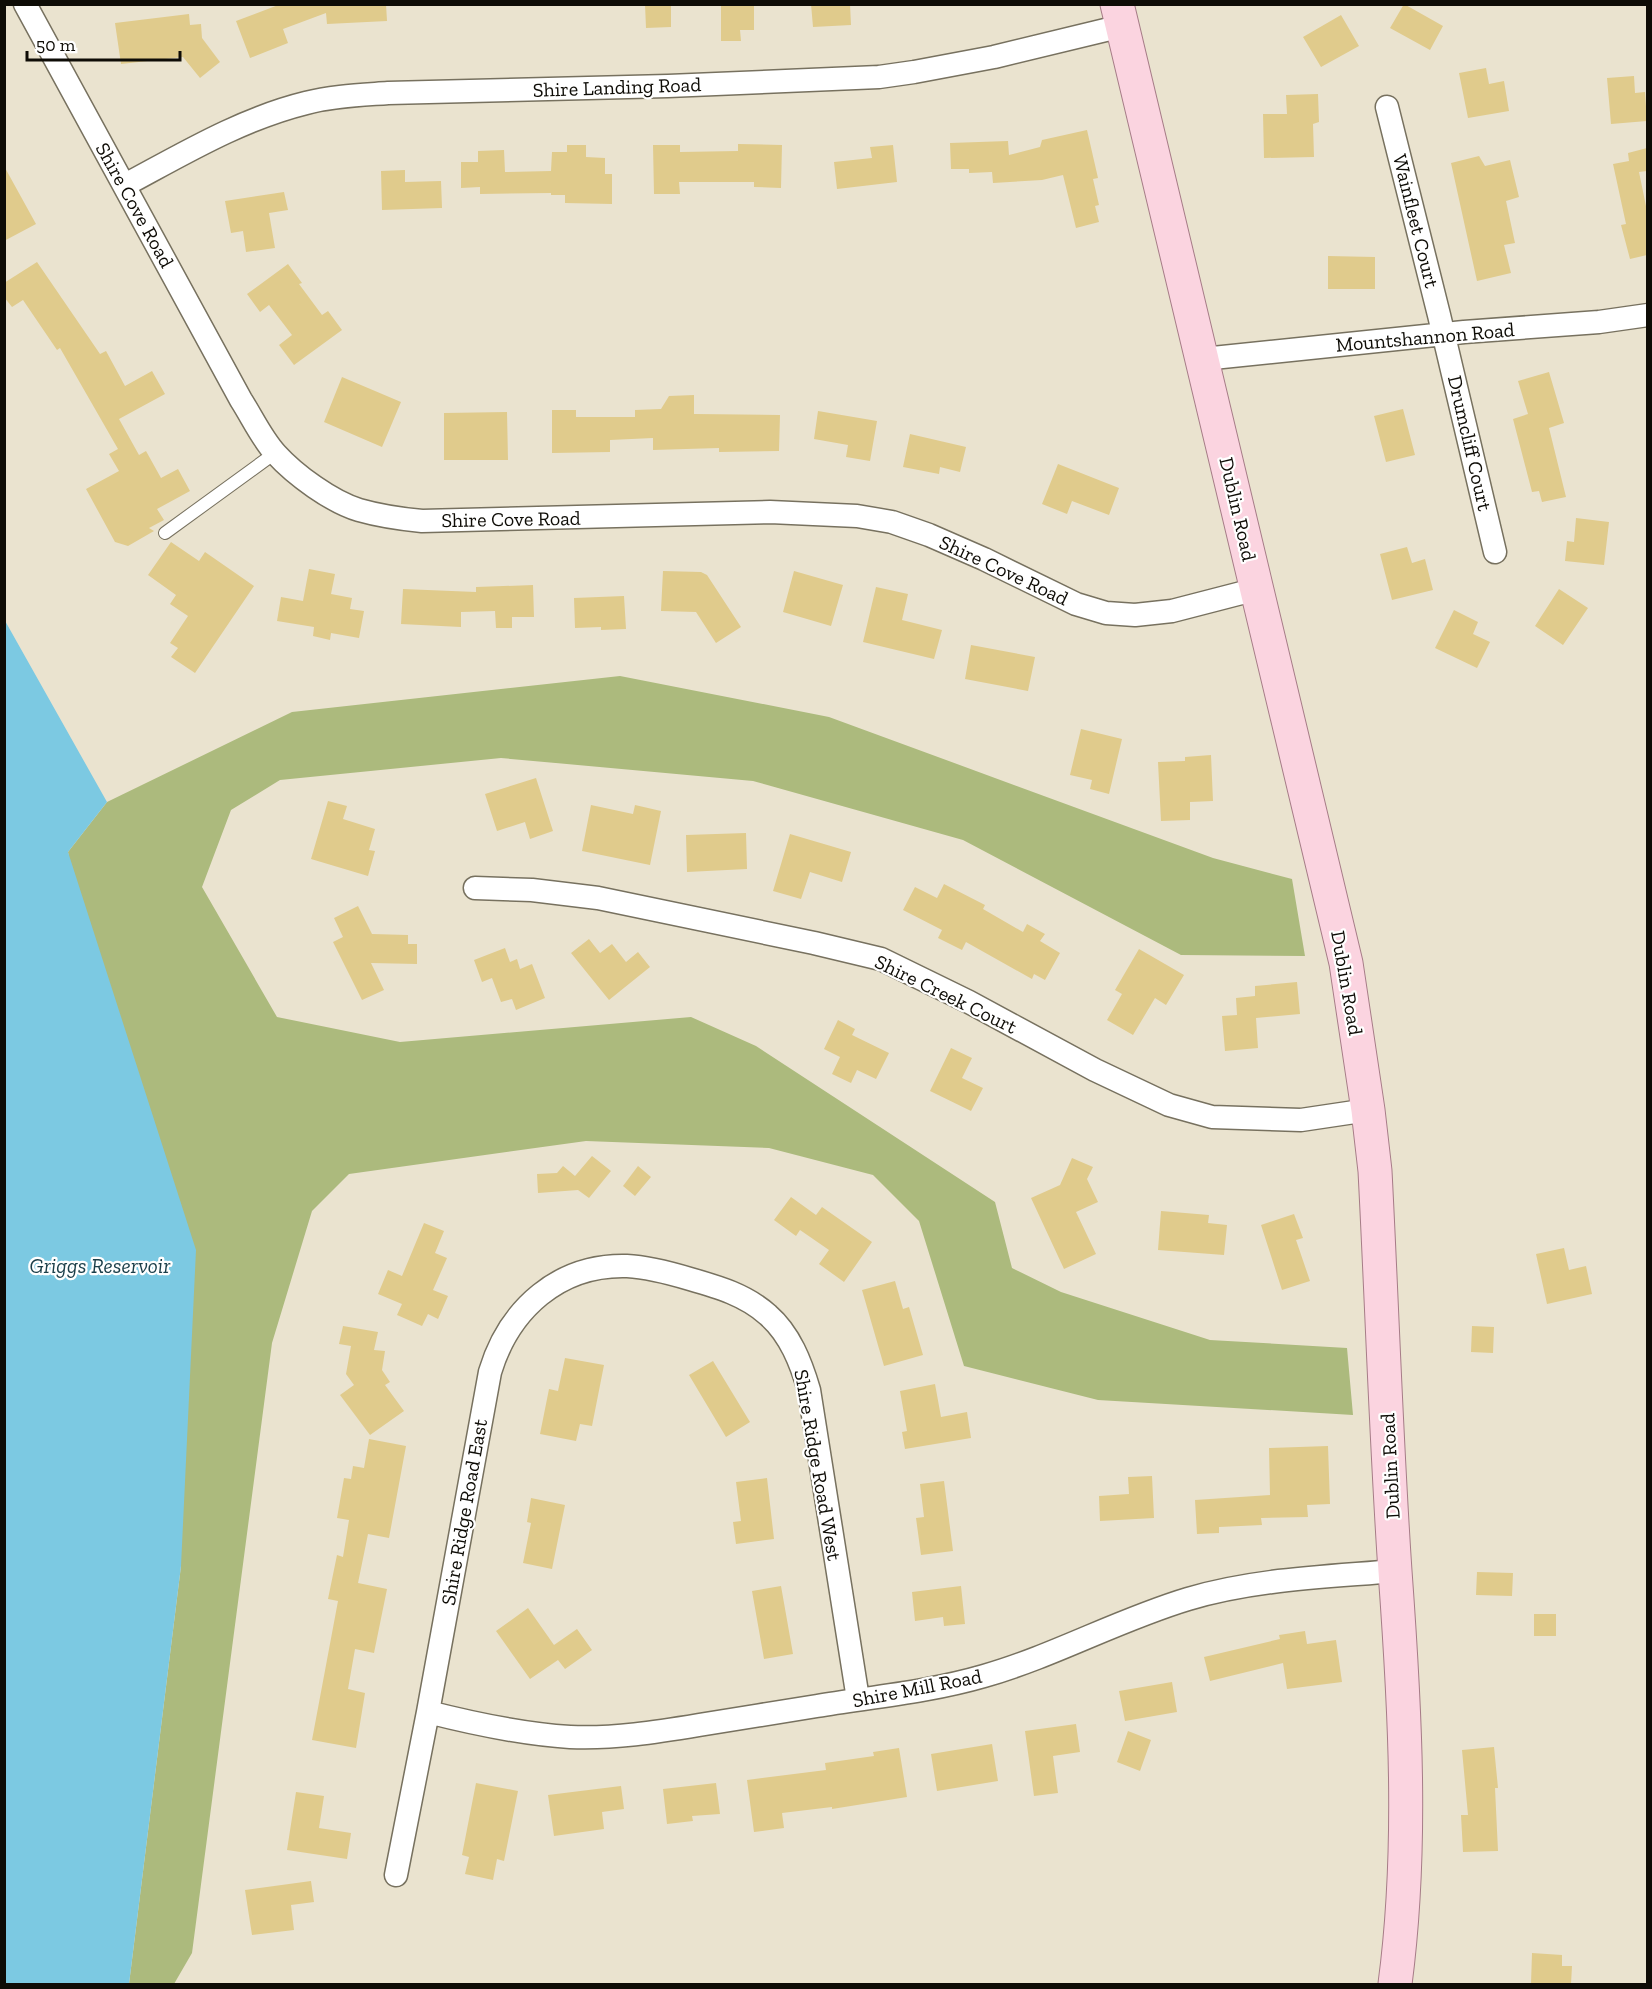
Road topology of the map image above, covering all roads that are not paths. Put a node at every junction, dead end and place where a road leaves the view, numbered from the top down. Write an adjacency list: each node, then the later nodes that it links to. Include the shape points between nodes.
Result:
1 (25, 4): 4 (street, Shire Cove Road)
2 (1120, 15): 4 (street, Shire Landing Road, via 994,57 879,77 388,93 306,103 197,146); 7 (main road, Dublin Road)
3 (1387, 107): 6 (street, Wainfleet Court)
4 (125, 185): 8 (street, Shire Cove Road, via 241,400)
5 (1647, 315): 6 (street, Mountshannon Road)
6 (1444, 334): 7 (street, Mountshannon Road); 10 (street, Drumcliff Court)
7 (1203, 359): 11 (main road, Dublin Road)
8 (275, 453): 9 (lane); 11 (street, Shire Cove Road, via 331,497 357,510 401,519 770,512 857,516 892,522 929,535 1076,604 1106,613 1172,611)
9 (165, 533)
10 (1495, 552)
11 (1257, 589): 13 (main road, Dublin Road, via 1346,963)
12 (475, 888): 13 (street, Shire Creek Court, via 598,898 881,959 1095,1070 1169,1105 1212,1117 1301,1120)
13 (1368, 1110): 15 (main road, Dublin Road, via 1375,1171)
14 (666, 1272): 16 (street, Shire Ridge Road West, via 749,1300 769,1315 795,1350 808,1390); 17 (street, Shire Ridge Road East, via 628,1266 600,1268 561,1282 514,1319 495,1354)
15 (1395, 1570): 16 (street, Shire Mill Road, via 1222,1590 1187,1599 1033,1661 981,1677); 19 (main road, Dublin Road, via 1402,1650 1406,1797)
16 (858, 1699): 17 (street, Shire Mill Road, via 618,1736 527,1733)
17 (428, 1712): 18 (street, Shire Ridge Road East)
18 (396, 1875)
19 (1395, 1984)

